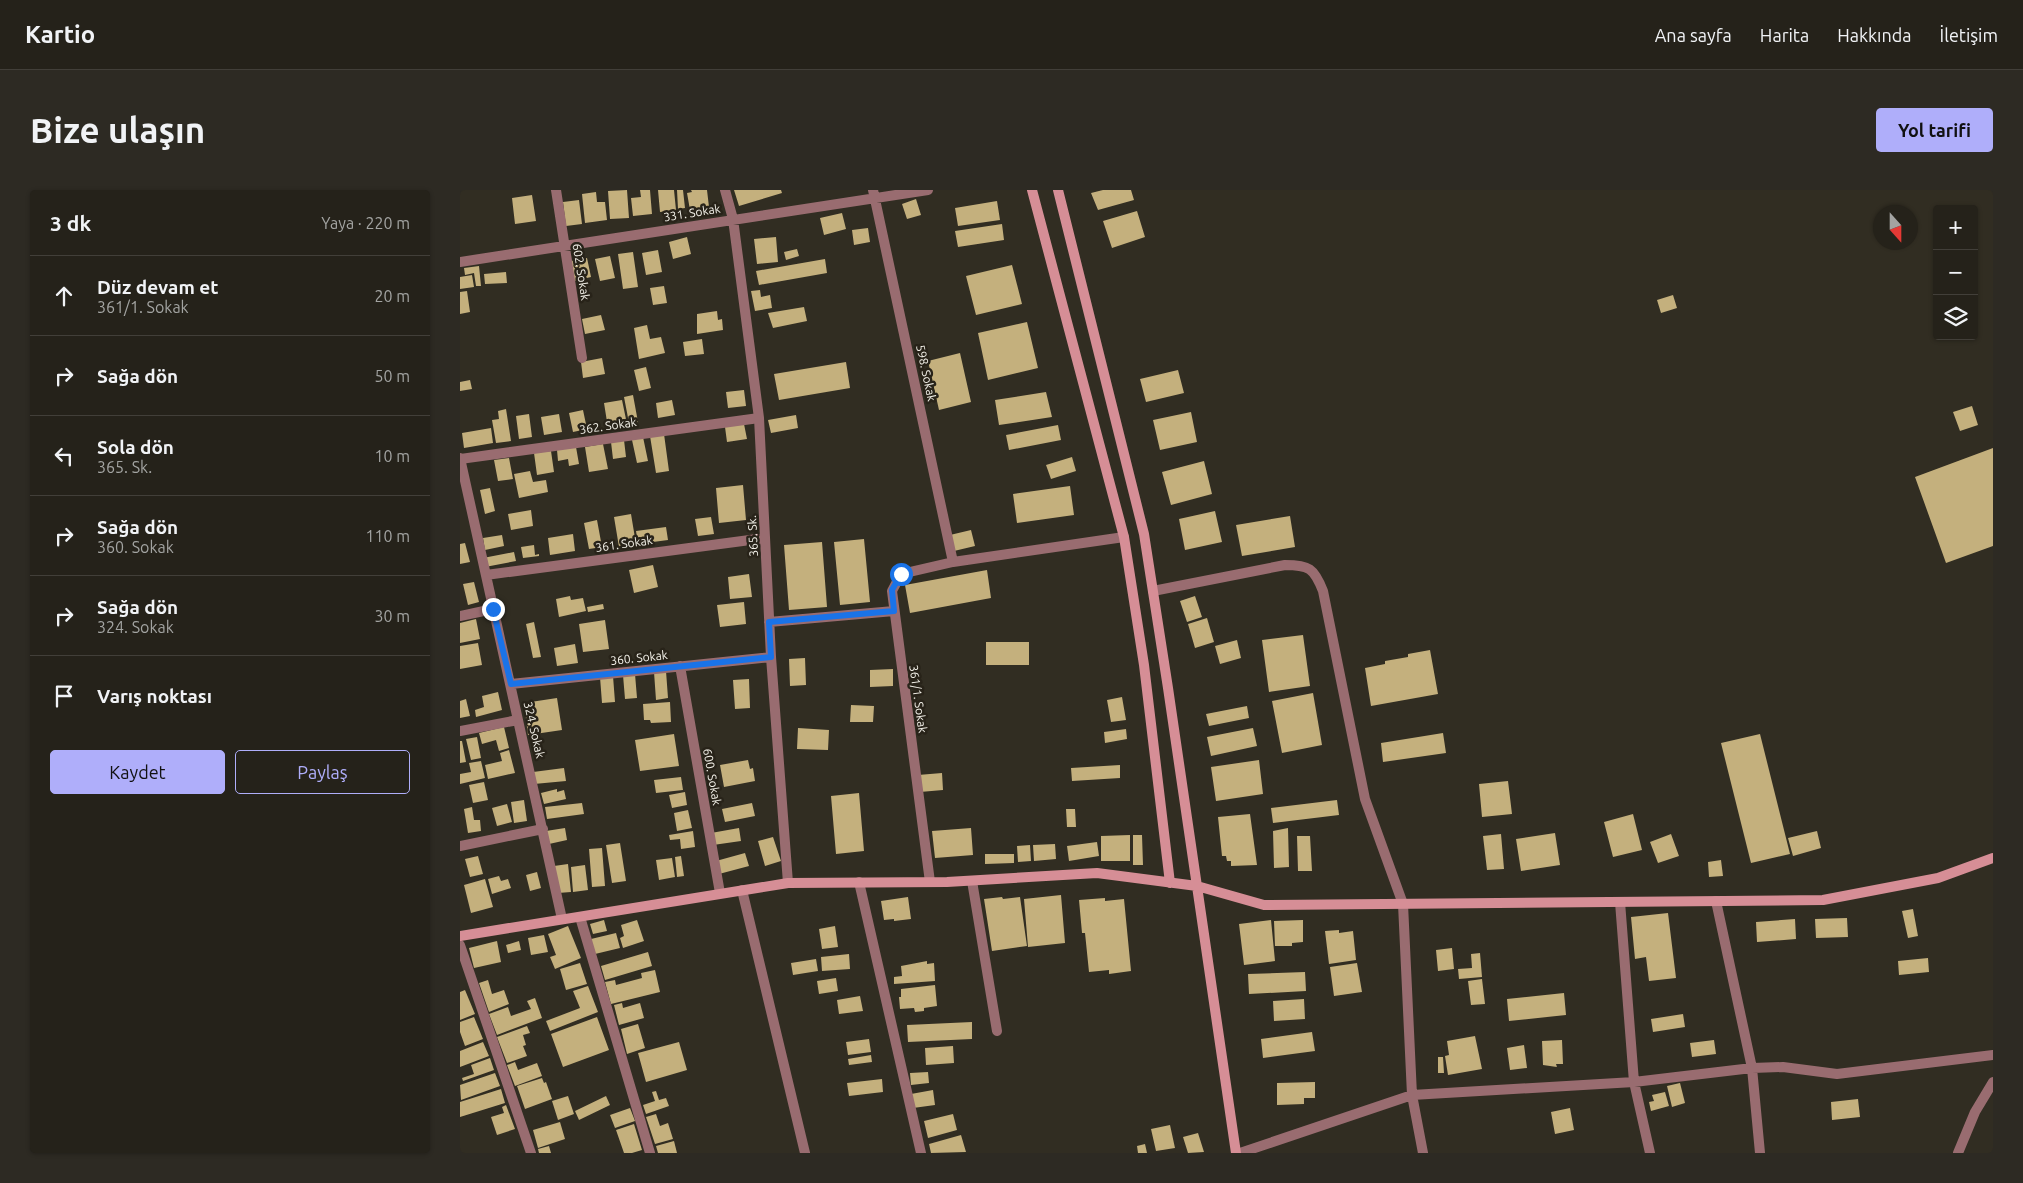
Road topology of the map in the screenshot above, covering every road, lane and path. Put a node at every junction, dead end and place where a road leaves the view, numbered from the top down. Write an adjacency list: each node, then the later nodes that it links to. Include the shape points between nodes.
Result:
1 (556, 190): 8 (street, 602. Sokak)
2 (725, 190): 7 (street, 365. Sk.)
3 (928, 190): 6 (street, 331. Sokak)
4 (1032, 190): 14 (street)
5 (1058, 190): 18 (street, via 1144,534)
6 (874, 194): 7 (street, 331. Sokak); 16 (street, 598. Sokak)
7 (733, 219): 8 (street, 331. Sokak); 11 (street, 365. Sk.)
8 (564, 246): 9 (street, 331. Sokak); 10 (street, 602. Sokak)
9 (460, 262)
10 (582, 358)
11 (759, 418): 12 (street, 362. Sokak); 15 (street, 365. Sk.)
12 (460, 459): 13 (street, 324. Sokak)
13 (464, 503): 17 (street, 324. Sokak)
14 (1124, 537): 16 (street, 361/1. Sokak); 35 (street, via 1144,665)
15 (765, 538): 17 (street, 361. Sokak); 22 (street, 365. Sk.)
16 (954, 562): 20 (street, 361/1. Sokak, via 901,574 892,590)
17 (486, 575): 19 (street, 324. Sokak)
18 (1153, 591): 36 (street); 41 (street, via 1285,565 1302,565 1317,574 1365,799)
19 (493, 609): 21 (street); 25 (street, 324. Sokak)
20 (894, 611): 22 (street); 34 (street, 361/1. Sokak)
21 (460, 616)
22 (769, 622): 23 (street, 365. Sk.)
23 (771, 657): 24 (street, 360. Sokak); 32 (street, 365. Sk.)
24 (680, 666): 25 (street, 360. Sokak); 38 (street, 600. Sokak)
25 (511, 684): 26 (street, 324. Sokak)
26 (518, 720): 27 (street); 28 (street, 324. Sokak)
27 (460, 731)
28 (543, 829): 29 (street); 43 (street, 324. Sokak)
29 (460, 846)
30 (1993, 858): 39 (street, via 1938,878 1823,900)
31 (972, 880): 34 (street); 35 (street, via 1097,873); 46 (street)
32 (788, 882): 33 (street); 37 (street)
33 (859, 882): 34 (street); 55 (street)
34 (930, 882)
35 (1170, 883): 36 (street)
36 (1197, 886): 41 (street, via 1264,905); 56 (street)
37 (742, 890): 38 (street); 54 (street)
38 (720, 893): 42 (street)
39 (1716, 901): 40 (street); 48 (street)
40 (1620, 902): 41 (street); 49 (street)
41 (1403, 904): 51 (street)
42 (580, 917): 43 (street); 53 (street)
43 (562, 919): 44 (street)
44 (460, 936)
45 (460, 945): 52 (street)
46 (998, 1031)
47 (1993, 1055): 48 (street, via 1837,1074 1782,1067)
48 (1752, 1068): 49 (street); 60 (street)
49 (1634, 1082): 51 (street); 59 (street)
50 (1993, 1082): 61 (street, via 1975,1112)
51 (1412, 1095): 57 (street); 58 (street)
52 (531, 1153)
53 (650, 1153)
54 (805, 1153)
55 (920, 1153)
56 (1236, 1153)
57 (1240, 1153)
58 (1423, 1153)
59 (1650, 1153)
60 (1760, 1153)
61 (1958, 1153)

